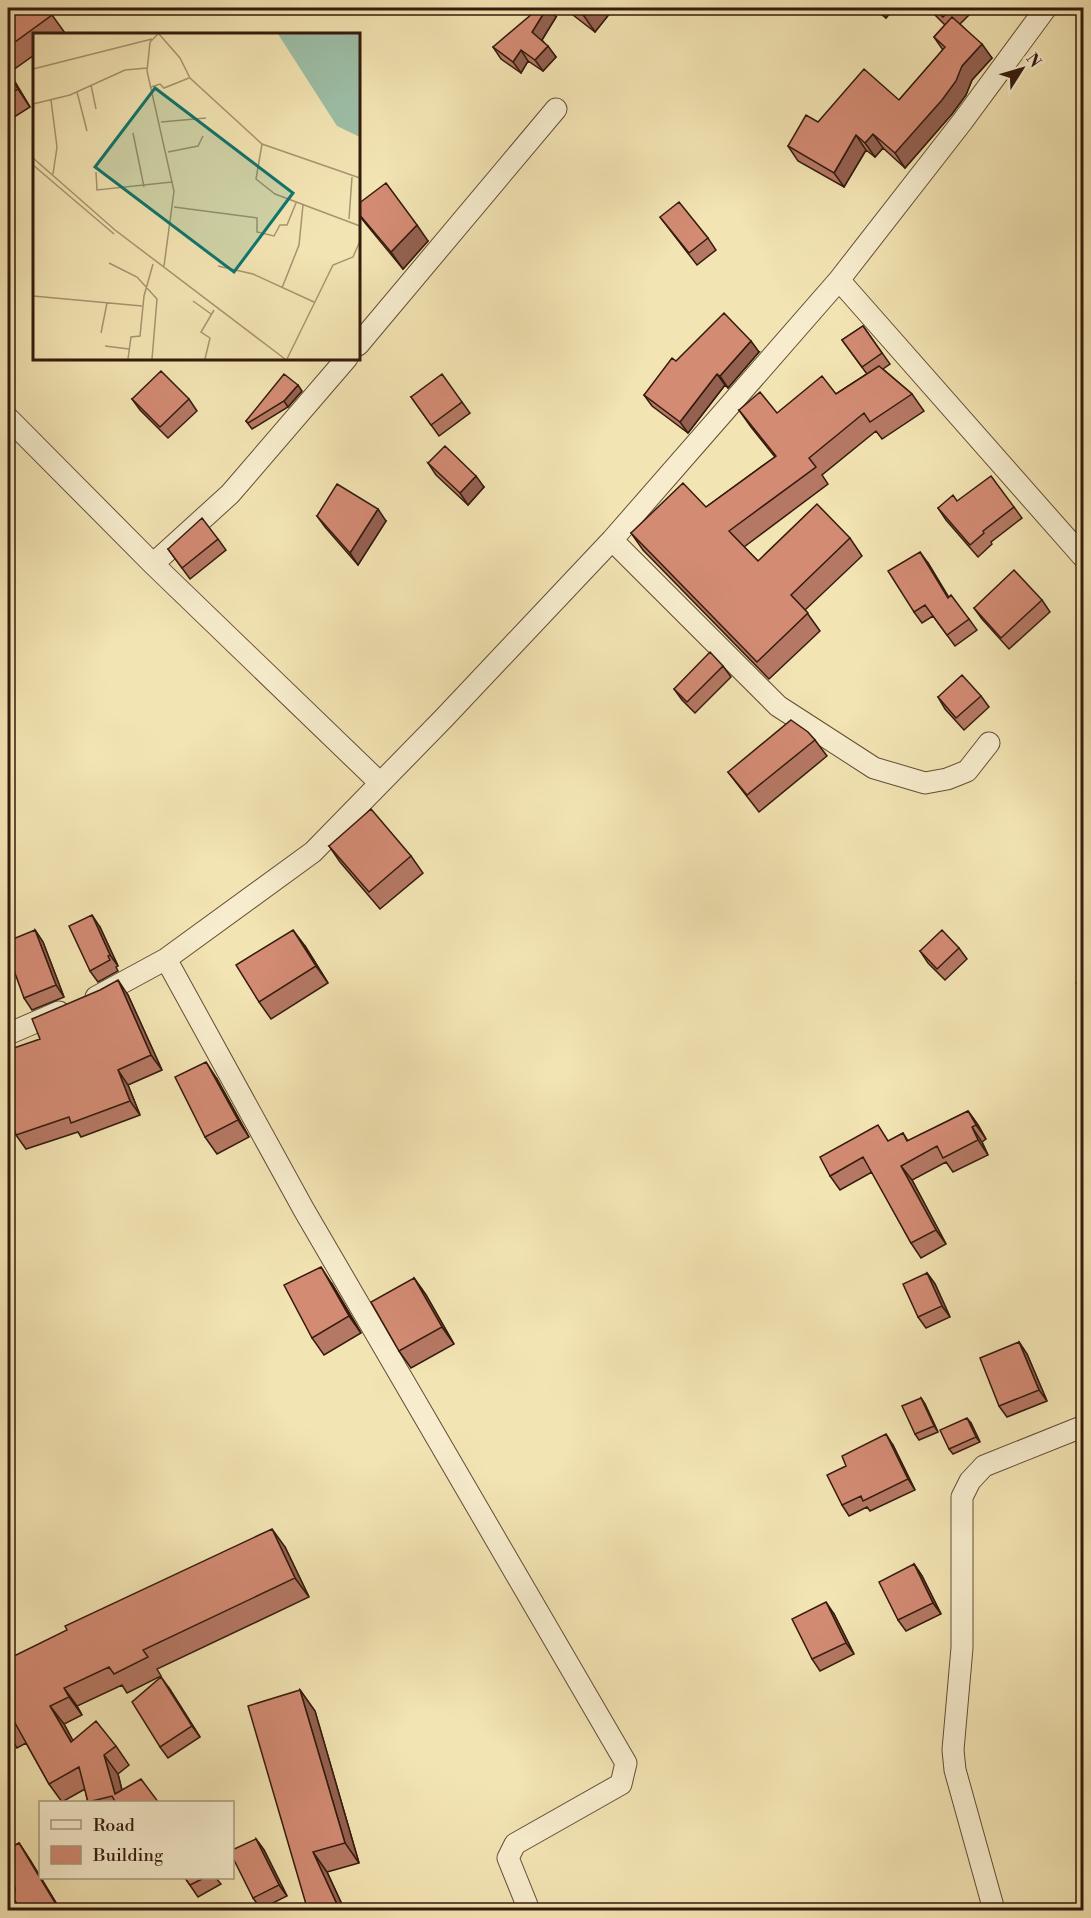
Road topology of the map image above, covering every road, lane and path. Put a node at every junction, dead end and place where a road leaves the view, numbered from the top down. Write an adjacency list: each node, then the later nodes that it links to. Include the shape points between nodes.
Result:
1 (1046, 8): 3 (street)
2 (556, 109): 4 (street)
3 (839, 280): 7 (street); 8 (street)
4 (360, 343)
5 (345, 360): 9 (street, via 230,494)
6 (8, 418): 9 (street)
7 (612, 540): 10 (street, via 778,706 873,768 926,783 947,779 967,771); 11 (street)
8 (1083, 558)
9 (153, 564): 11 (street)
10 (989, 743)
11 (379, 782): 12 (street, via 313,852)
12 (166, 959): 13 (street, via 105,993); 17 (street, via 304,1210 626,1763 621,1784 514,1844 508,1858)
13 (8, 1035)
14 (1083, 1426): 18 (street, via 984,1466 962,1497 963,1648 953,1750)
15 (8, 1896): 16 (street)
16 (15, 1911)
17 (529, 1911)
18 (994, 1911)

